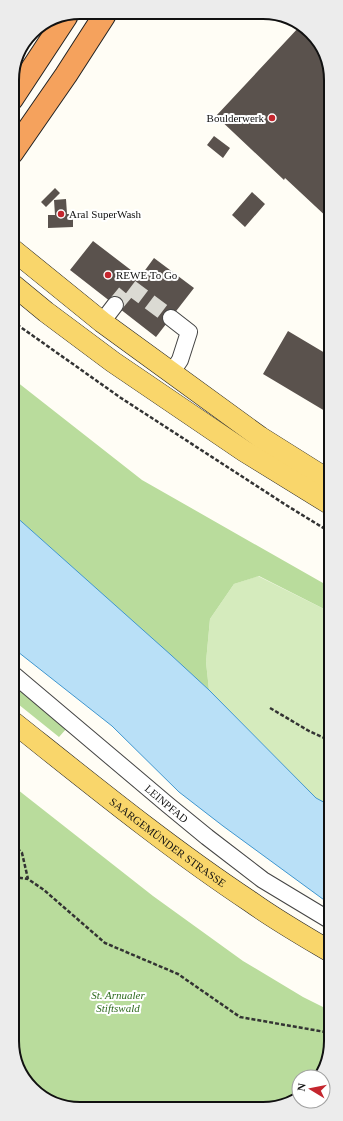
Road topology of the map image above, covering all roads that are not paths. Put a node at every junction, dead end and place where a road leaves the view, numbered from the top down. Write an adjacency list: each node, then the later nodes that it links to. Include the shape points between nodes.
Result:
1 (102, 19): 4 (highway)
2 (63, 21): 3 (highway)
3 (19, 88)
4 (19, 143)
5 (19, 255): 9 (main road)
6 (19, 290): 12 (main road, via 113,362 244,451)
7 (115, 305): 9 (lane)
8 (171, 318): 10 (lane, via 189,332 180,360)
9 (102, 322): 10 (main road)
10 (172, 372): 11 (main road, via 260,437)
11 (324, 477)
12 (324, 500)
13 (19, 679): 15 (lane, LEINPFAD, via 168,805 263,880)
14 (19, 727): 16 (main road, SAARGEMÜNDER STRASSE, via 178,851 252,903)
15 (324, 917)
16 (324, 948)

